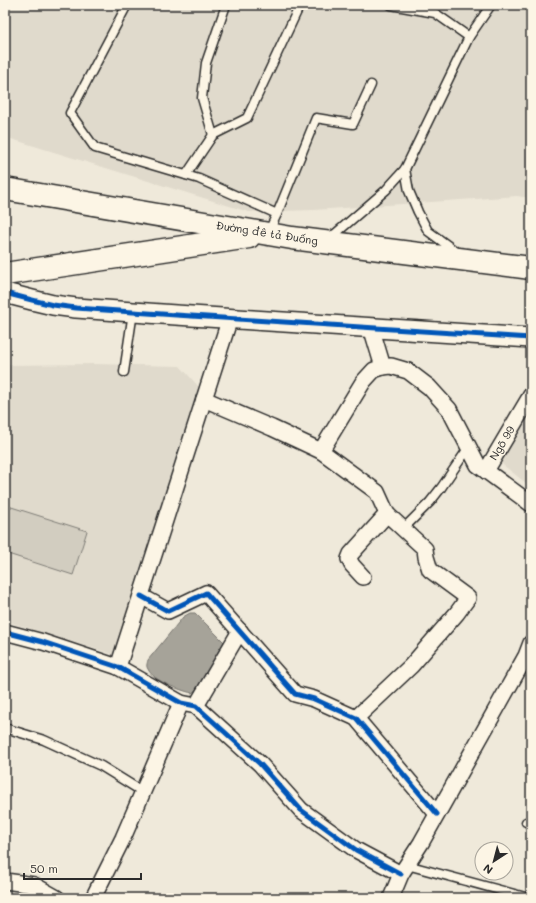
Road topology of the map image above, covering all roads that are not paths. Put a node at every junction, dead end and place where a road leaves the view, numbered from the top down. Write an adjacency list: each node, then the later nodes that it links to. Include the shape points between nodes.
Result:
1 (127, 5): 10 (lane, via 70,113 95,148)
2 (226, 5): 8 (lane, via 206,63 202,98)
3 (300, 5): 8 (lane, via 247,118)
4 (392, 5): 6 (lane, via 435,13)
5 (491, 5): 6 (lane)
6 (468, 37): 9 (lane)
7 (370, 85): 12 (lane, via 353,124 316,118)
8 (213, 135): 10 (lane)
9 (405, 169): 14 (lane, via 386,190 335,234); 15 (lane, via 409,191 428,231)
10 (186, 175): 12 (lane)
11 (5, 189): 13 (main road, Đường đê tả Đuống)
12 (277, 214): 13 (lane)
13 (268, 234): 14 (main road, Đường đê tả Đuống); 17 (main road)
14 (318, 241): 15 (main road, Đường đê tả Đuống)
15 (467, 260): 16 (main road, Đường đê tả Đuống)
16 (531, 268)
17 (5, 274)
18 (5, 293): 19 (street, via 54,305)
19 (133, 312): 20 (street); 24 (lane)
20 (230, 318): 21 (street); 26 (street)
21 (371, 327): 22 (street); 23 (street)
22 (531, 338)
23 (383, 367): 27 (street, via 391,366 408,371 429,387 449,409); 28 (street, via 374,370 363,382)
24 (124, 372)
25 (531, 395): 29 (street, Ngõ 99)
26 (204, 399): 28 (street); 34 (street)
27 (469, 447): 29 (street, via 478,465); 32 (lane, via 430,502)
28 (321, 451): 31 (street, via 377,492)
29 (486, 471): 30 (street)
30 (531, 504)
31 (387, 514): 32 (street); 33 (street, via 349,559)
32 (403, 529): 41 (street, via 425,549 430,570 468,598 411,666)
33 (363, 577)
34 (141, 596): 35 (street, via 168,611 206,593); 38 (street)
35 (240, 631): 40 (street); 41 (street, via 295,694 314,699)
36 (5, 632): 38 (street)
37 (531, 643): 44 (street)
38 (118, 667): 39 (street)
39 (181, 703): 40 (street); 43 (street)
40 (196, 706): 45 (street, via 260,764 301,810 356,850)
41 (356, 718): 44 (street)
42 (5, 728): 43 (lane, via 44,740 95,763)
43 (143, 792): 48 (street)
44 (437, 814): 45 (street)
45 (404, 869): 49 (street); 50 (lane)
46 (5, 881): 47 (street, via 34,885)
47 (57, 898)
48 (93, 898)
49 (391, 898)
50 (529, 898)

